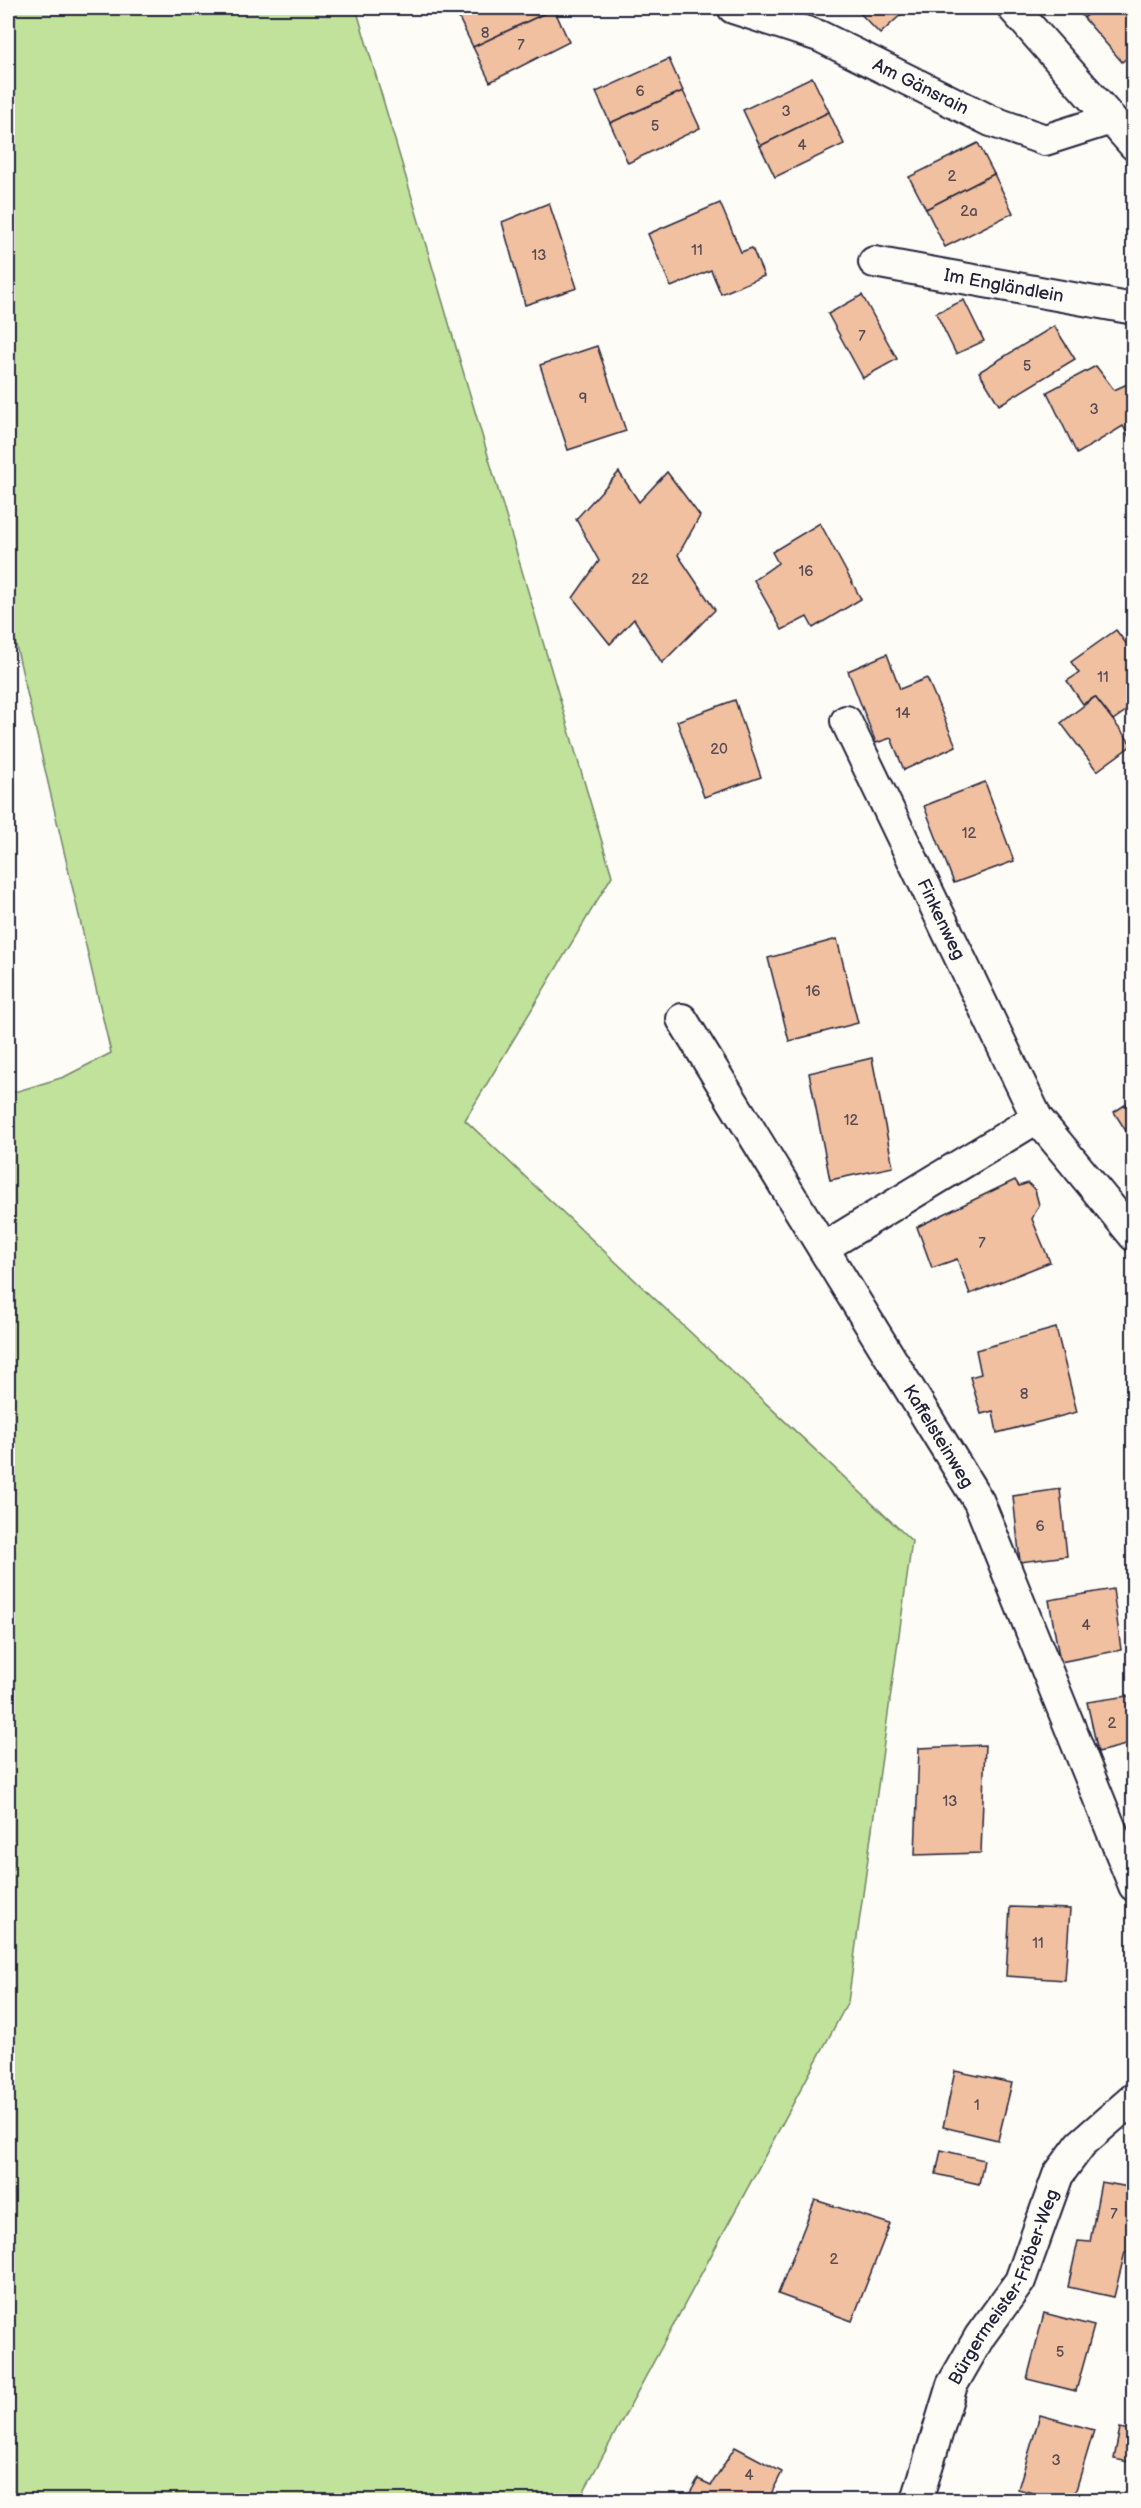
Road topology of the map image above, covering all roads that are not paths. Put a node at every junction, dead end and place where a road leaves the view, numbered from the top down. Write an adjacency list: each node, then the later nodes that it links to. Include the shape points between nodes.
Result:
1 (733, 8): 3 (street, Am Gänsrain, via 819,36 991,121 1045,140)
2 (1013, 8): 3 (street)
3 (1111, 119): 4 (street)
4 (1134, 145)
5 (874, 262): 6 (street, Im Engländlein)
6 (1134, 309)
7 (846, 722): 9 (street, Finkenweg)
8 (682, 1019): 11 (street, Kaffelsteinweg)
9 (1038, 1118): 10 (street, Finkenweg); 11 (street)
10 (1134, 1236)
11 (823, 1248): 12 (street, Kaffelsteinweg, via 979,1502)
12 (1134, 1886)
13 (1134, 2097): 14 (street, Bürgermeister-Fröber-Weg, via 1081,2144 1058,2175 1020,2281 980,2336 952,2385)
14 (917, 2500)

